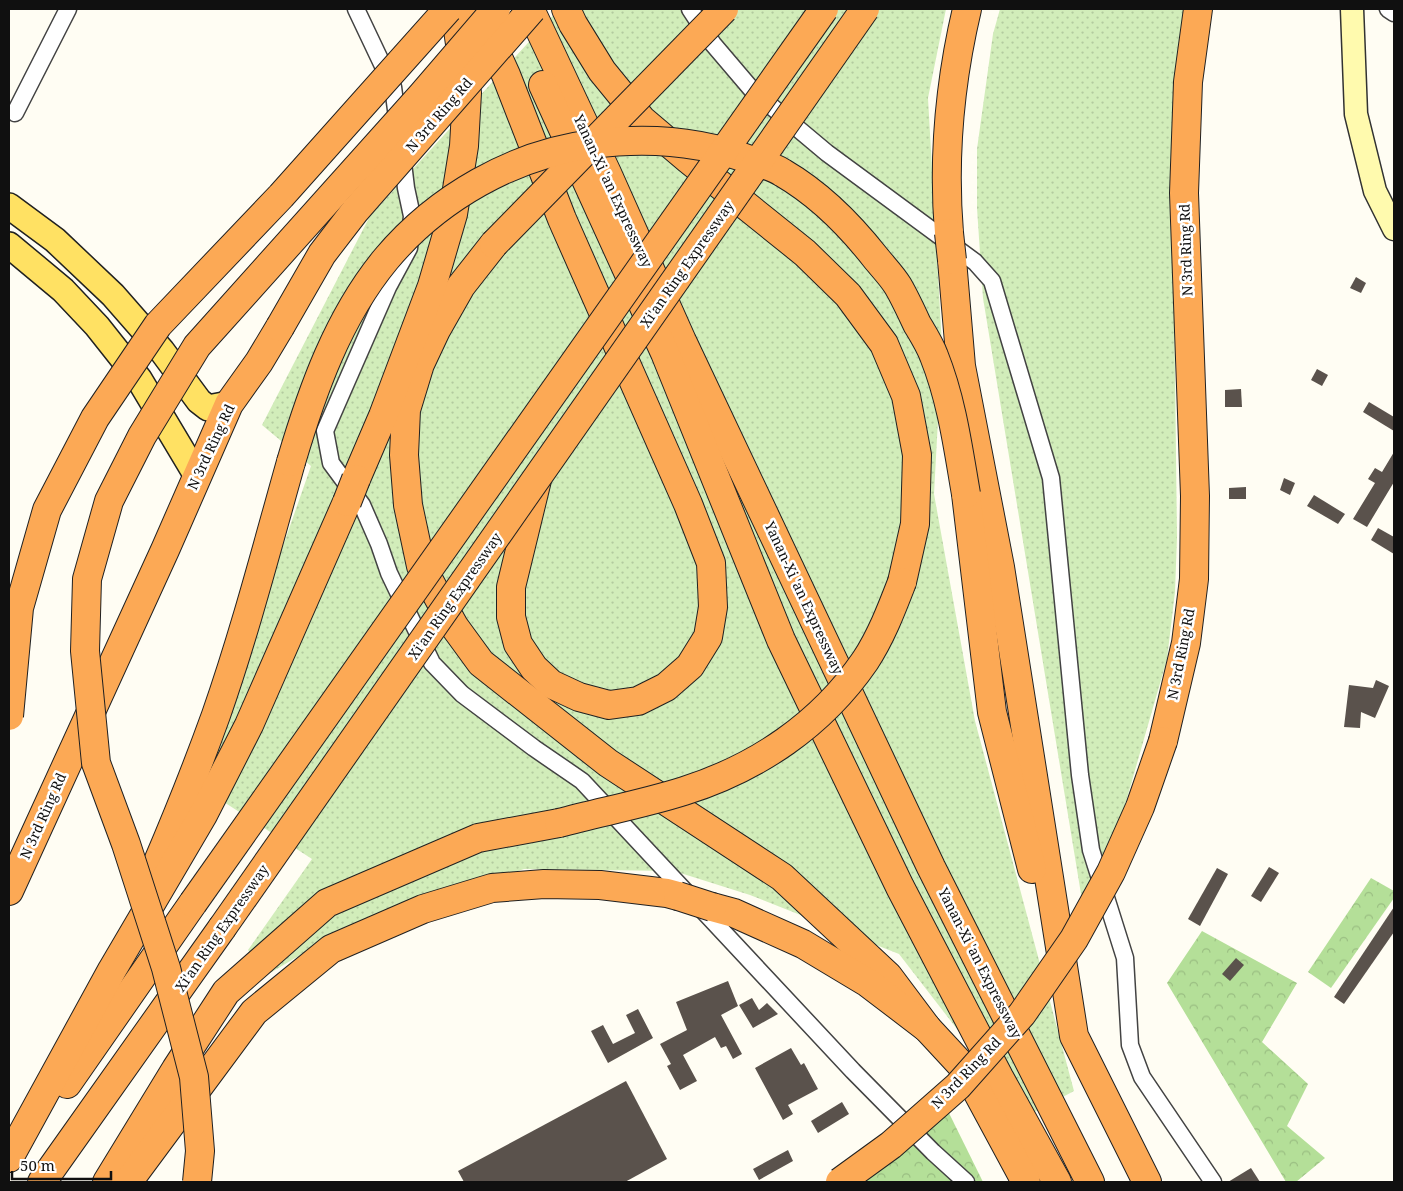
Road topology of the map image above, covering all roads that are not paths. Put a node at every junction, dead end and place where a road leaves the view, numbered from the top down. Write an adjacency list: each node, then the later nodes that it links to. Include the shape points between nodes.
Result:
1 (68, 9): 19 (street)
2 (356, 9): 40 (street, via 393,87 412,216 409,248 388,287 325,431 331,464 362,505 389,573 432,663 462,694 582,781 853,1071)
3 (448, 9): 28 (highway, bridge, via 281,196 158,325 95,418 44,519 19,608)
4 (455, 9): 30 (highway, via 467,93 464,146 453,214 432,286 383,416 249,725 203,815)
5 (476, 9): 27 (highway, via 506,75 562,219 712,563 714,607 708,637 690,666 666,687 638,701 609,705 579,697 551,684 534,668 518,644 511,617 511,587)
6 (496, 9): 38 (highway, bridge, via 197,346 142,436 109,502 87,579 85,651 96,763 166,968 194,1077 200,1151)
7 (508, 9): 42 (highway, Yanan-Xi 'an Expressway, via 665,353 781,640 900,887)
8 (531, 9): 25 (highway, N 3rd Ring Rd, bridge, via 355,210 322,254 259,362); 43 (highway, Yanan-Xi 'an Expressway, via 682,341 927,858)
9 (566, 9): 36 (highway, bridge, via 602,71 642,120 805,254 848,295 884,344 906,396 917,455 915,524 902,582 866,659 847,686 822,714 761,757 684,791 559,823 478,838 328,903 226,992)
10 (690, 9): 45 (street, via 713,44 753,90 827,153 975,262 992,281 1051,478 1081,784 1091,850 1124,958 1130,1045 1142,1076)
11 (724, 9): 31 (highway, bridge, via 494,244 461,286 420,364 406,410 404,455 408,505 421,566 454,626 481,663 608,763 782,877 888,976)
12 (824, 9): 34 (highway, bridge)
13 (865, 9): 27 (highway, Xi'an Ring Expressway, bridge)
14 (967, 9): 32 (highway, bridge, via 959,42 950,112 947,205 961,366 1000,567)
15 (1198, 9): 39 (highway, N 3rd Ring Rd, bridge, via 1188,82 1184,193 1195,496 1194,579 1186,643 1163,741 1140,807 1111,872 1074,939 1022,1014 958,1086 891,1145)
16 (1352, 9): 21 (street, via 1356,114 1375,191)
17 (1388, 9): 18 (street)
18 (1394, 13)
19 (11, 116)
20 (9, 206): 23 (main road, via 55,240 113,295 162,350)
21 (1394, 229)
22 (9, 245): 24 (main road, via 63,290)
23 (174, 369): 24 (main road, via 164,385 155,390); 25 (main road, via 208,408)
24 (139, 379): 26 (main road)
25 (229, 404): 26 (highway, N 3rd Ring Rd)
26 (197, 476): 29 (highway, N 3rd Ring Rd)
27 (537, 480): 35 (highway, Xi'an Ring Expressway, bridge)
28 (9, 716)
29 (9, 890)
30 (112, 970): 32 (highway, bridge, via 175,822 216,714 320,375 340,330 362,293 411,232 441,206 498,172 574,146 623,140 682,142 729,152 780,171 820,199 861,240 898,286 934,356 954,423 966,494 992,712); 33 (highway)
31 (926, 1028): 37 (highway, bridge, via 868,983 803,944 734,913 667,893 600,885 544,884 492,888 423,909 331,950 254,1012); 41 (highway, via 965,1069)
32 (1074, 1036): 44 (highway)
33 (9, 1158)
34 (9, 1167)
35 (42, 1182)
36 (107, 1182)
37 (128, 1182)
38 (197, 1182)
39 (840, 1182)
40 (966, 1182)
41 (1026, 1182)
42 (1057, 1182)
43 (1090, 1182)
44 (1147, 1182)
45 (1213, 1182)

